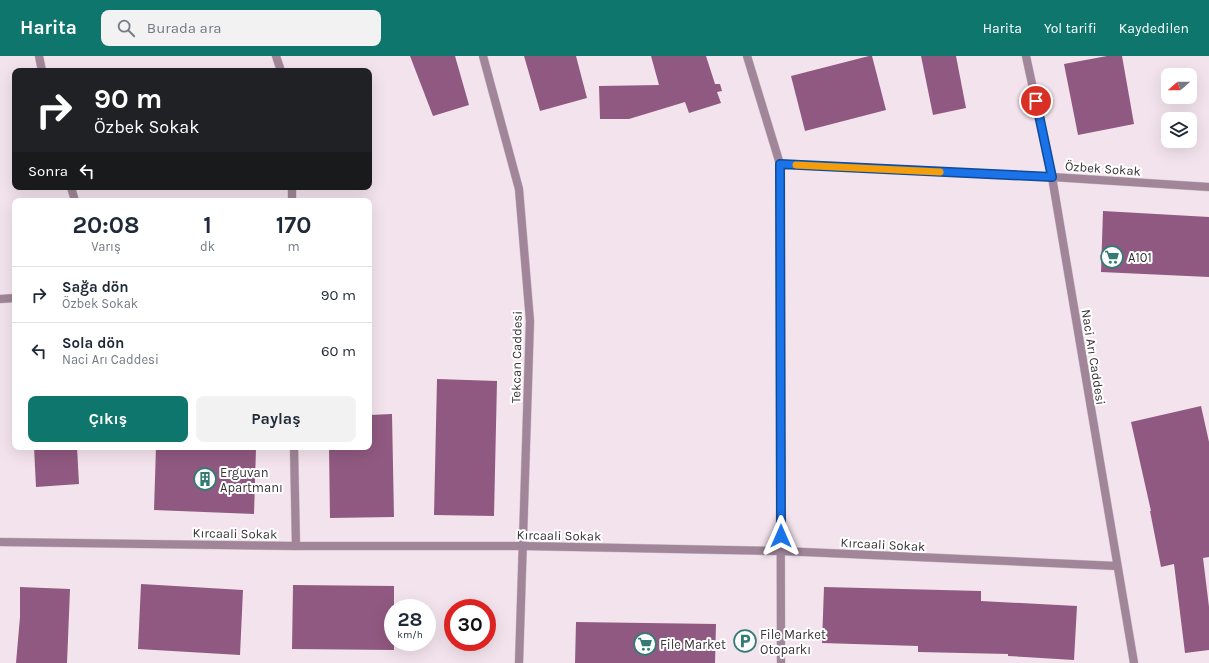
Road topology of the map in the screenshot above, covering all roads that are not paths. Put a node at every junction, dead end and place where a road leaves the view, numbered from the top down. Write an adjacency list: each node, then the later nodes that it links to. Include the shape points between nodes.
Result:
1 (39, 56): 6 (street)
2 (276, 56): 7 (street)
3 (483, 56): 16 (street, Tekcan Caddesi, via 519,189 530,321)
4 (747, 56): 8 (street)
5 (1026, 56): 9 (street, Naci Arı Caddesi)
6 (41, 68)
7 (280, 68)
8 (780, 164): 9 (street, Özbek Sokak); 17 (street)
9 (1052, 177): 10 (street, Özbek Sokak); 18 (street, Naci Arı Caddesi)
10 (1209, 187)
11 (12, 298): 12 (street)
12 (0, 299)
13 (294, 450): 15 (street)
14 (0, 542): 15 (street, Kırcaali Sokak)
15 (296, 546): 16 (street, Kırcaali Sokak)
16 (524, 546): 17 (street, Kırcaali Sokak); 19 (street, Tekcan Caddesi)
17 (781, 551): 18 (street, Kırcaali Sokak); 20 (street)
18 (1117, 566): 21 (street, Naci Arı Caddesi)
19 (519, 663)
20 (781, 663)
21 (1134, 663)

